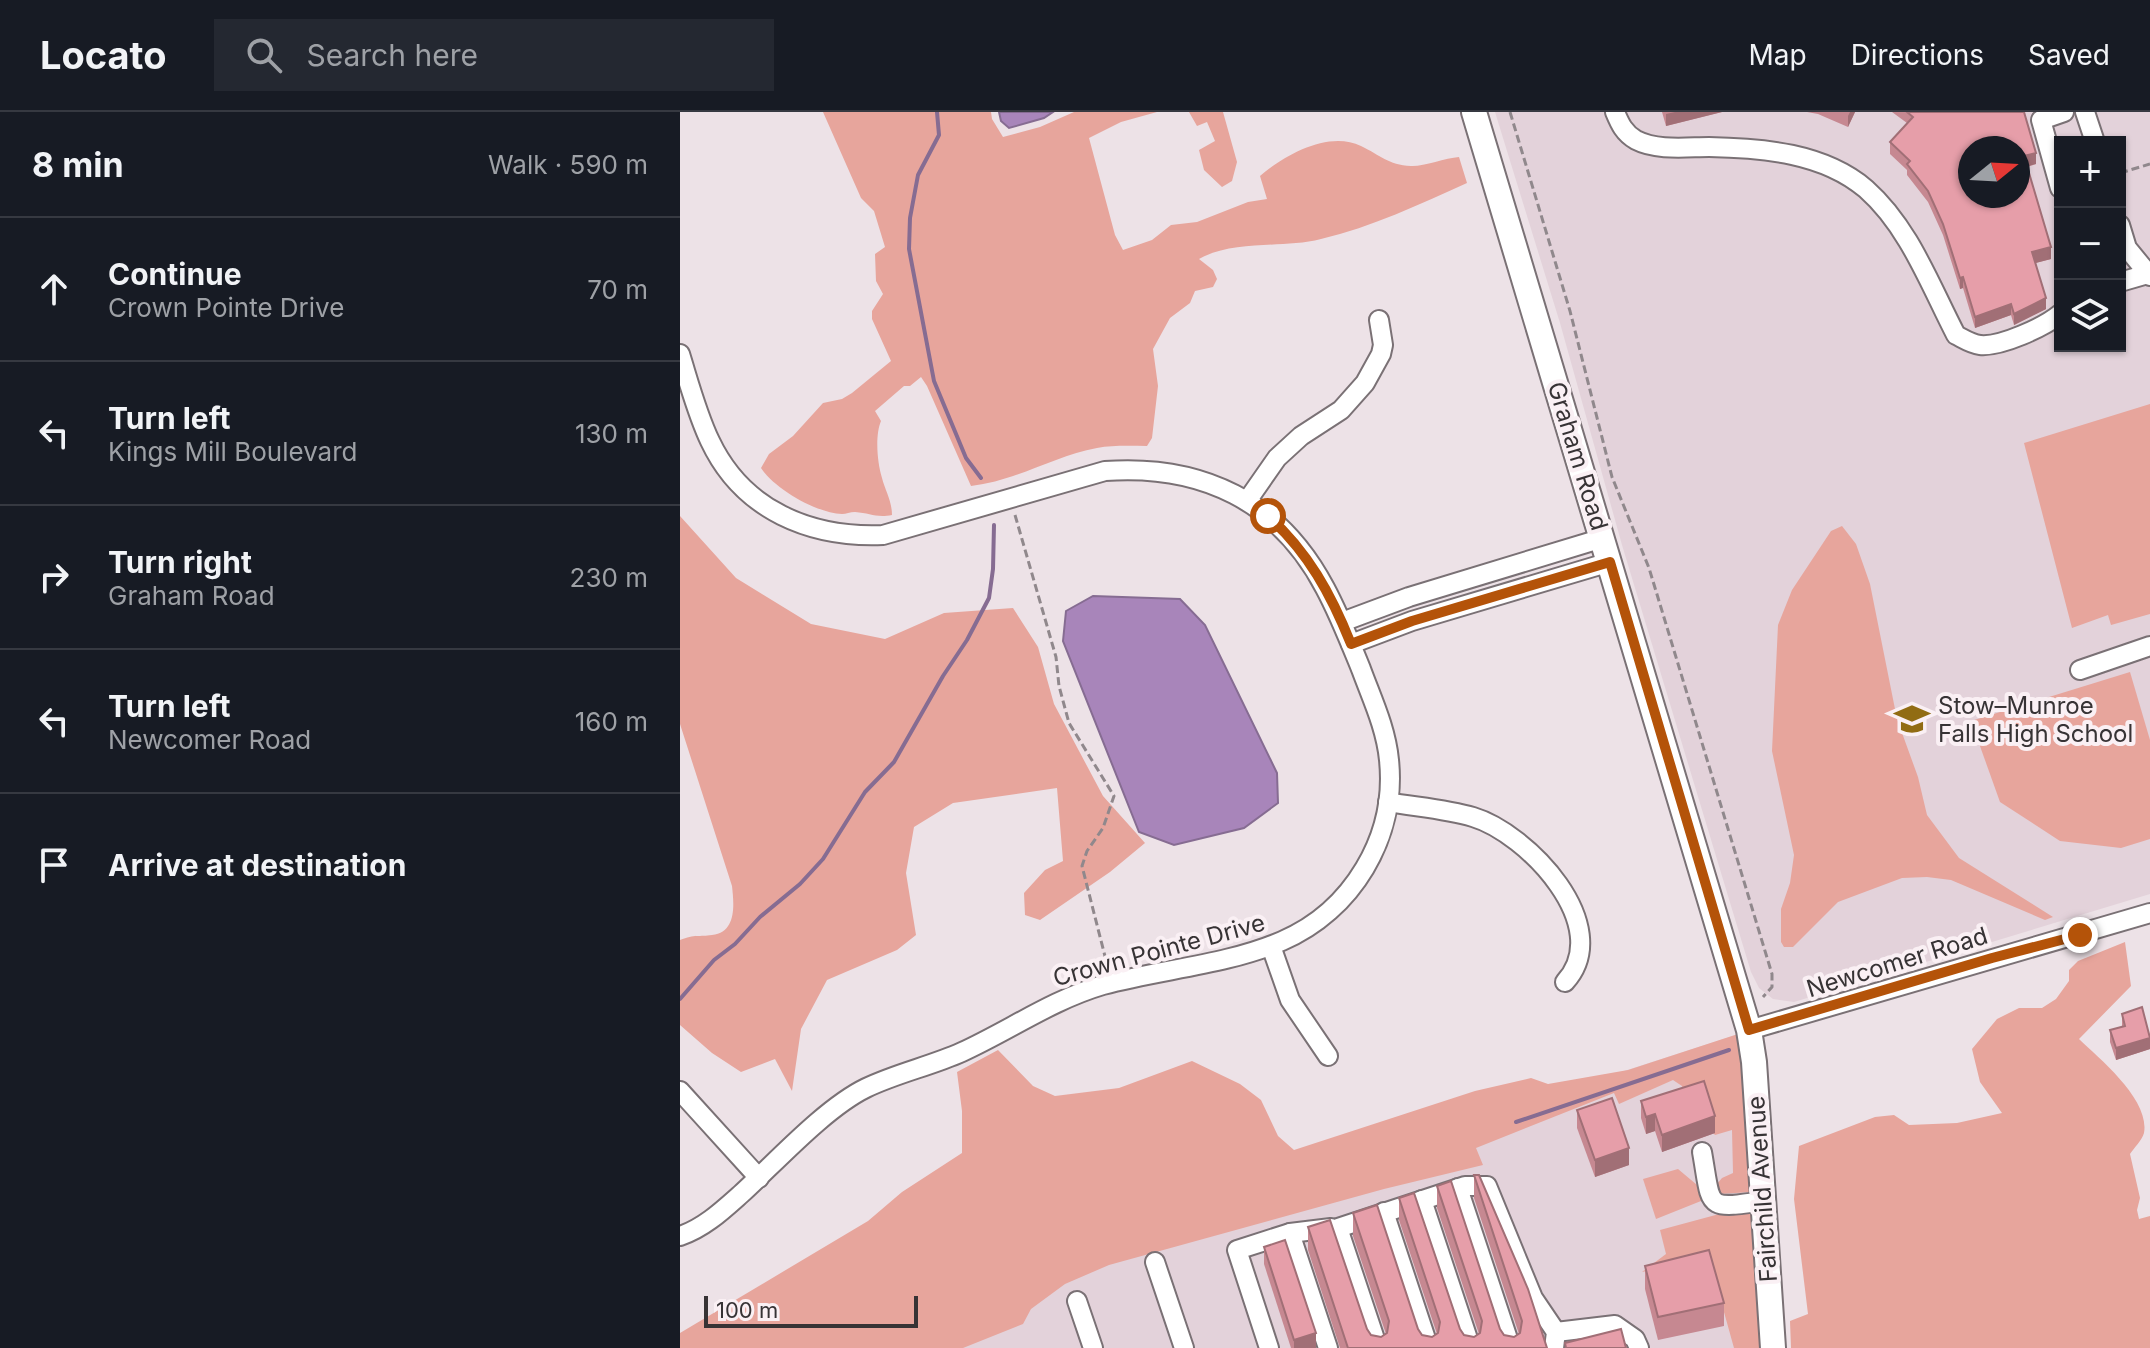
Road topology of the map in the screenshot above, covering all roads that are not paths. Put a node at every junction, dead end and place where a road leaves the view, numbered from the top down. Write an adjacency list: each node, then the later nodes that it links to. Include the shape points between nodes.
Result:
1 (1474, 112): 14 (main road, Graham Road)
2 (1615, 112): 10 (street, via 1622,130 1638,142 1805,156 1865,188 1898,225 1956,335 1970,343 2003,341)
3 (2064, 112): 6 (street, via 2041,120)
4 (2085, 112): 5 (street)
5 (2093, 136)
6 (2054, 167)
7 (2126, 245): 8 (street)
8 (2149, 275): 9 (street)
9 (2126, 281)
10 (2054, 319)
11 (1379, 320): 13 (street, via 1381,354 1365,383 1341,410 1277,458)
12 (680, 354): 13 (street, Crown Pointe Drive, via 709,439 727,469 763,504 818,530 883,535 1074,478 1118,470 1182,474)
13 (1247, 501): 20 (street, Crown Pointe Drive, via 1301,550)
14 (1603, 538): 15 (main road, Graham Road); 16 (street)
15 (1610, 562): 17 (street); 28 (main road, Graham Road)
16 (1516, 565): 17 (street); 18 (street)
17 (1523, 588): 19 (street)
18 (1434, 589): 19 (street); 20 (street)
19 (1442, 612): 21 (street)
20 (1342, 622): 21 (street, Crown Pointe Drive)
21 (1351, 644): 24 (street, Crown Pointe Drive, via 1384,729)
22 (2150, 646): 23 (street)
23 (2080, 670)
24 (1388, 802): 26 (street, Crown Pointe Drive, via 1371,858 1347,894 1312,925); 27 (street, via 1475,817 1545,866 1563,891 1578,931 1578,957)
25 (2150, 913): 28 (street, Newcomer Road)
26 (1271, 946): 29 (street, via 1290,1000); 32 (street, Crown Pointe Drive, via 1073,995 951,1057 865,1089)
27 (1565, 982)
28 (1749, 1030): 35 (main road, Fairchild Avenue)
29 (1328, 1056)
30 (680, 1091): 32 (street)
31 (1702, 1152): 35 (street, via 1717,1205)
32 (759, 1178): 39 (street, Crown Pointe Drive, via 720,1213)
33 (1458, 1188): 34 (street); 42 (street, via 1487,1186); 50 (street)
34 (1422, 1200): 36 (street); 49 (street)
35 (1763, 1201): 52 (main road, Fairchild Avenue)
36 (1384, 1212): 37 (street); 48 (street)
37 (1338, 1228): 38 (street); 47 (street)
38 (1290, 1233): 45 (street, via 1237,1250); 46 (street)
39 (680, 1236)
40 (1155, 1262): 44 (street)
41 (1077, 1301): 43 (street)
42 (1555, 1340): 51 (street, via 1615,1325)
43 (1093, 1348)
44 (1184, 1348)
45 (1269, 1348)
46 (1328, 1348)
47 (1378, 1348)
48 (1429, 1348)
49 (1471, 1348)
50 (1511, 1348)
51 (1639, 1348)
52 (1773, 1348)

